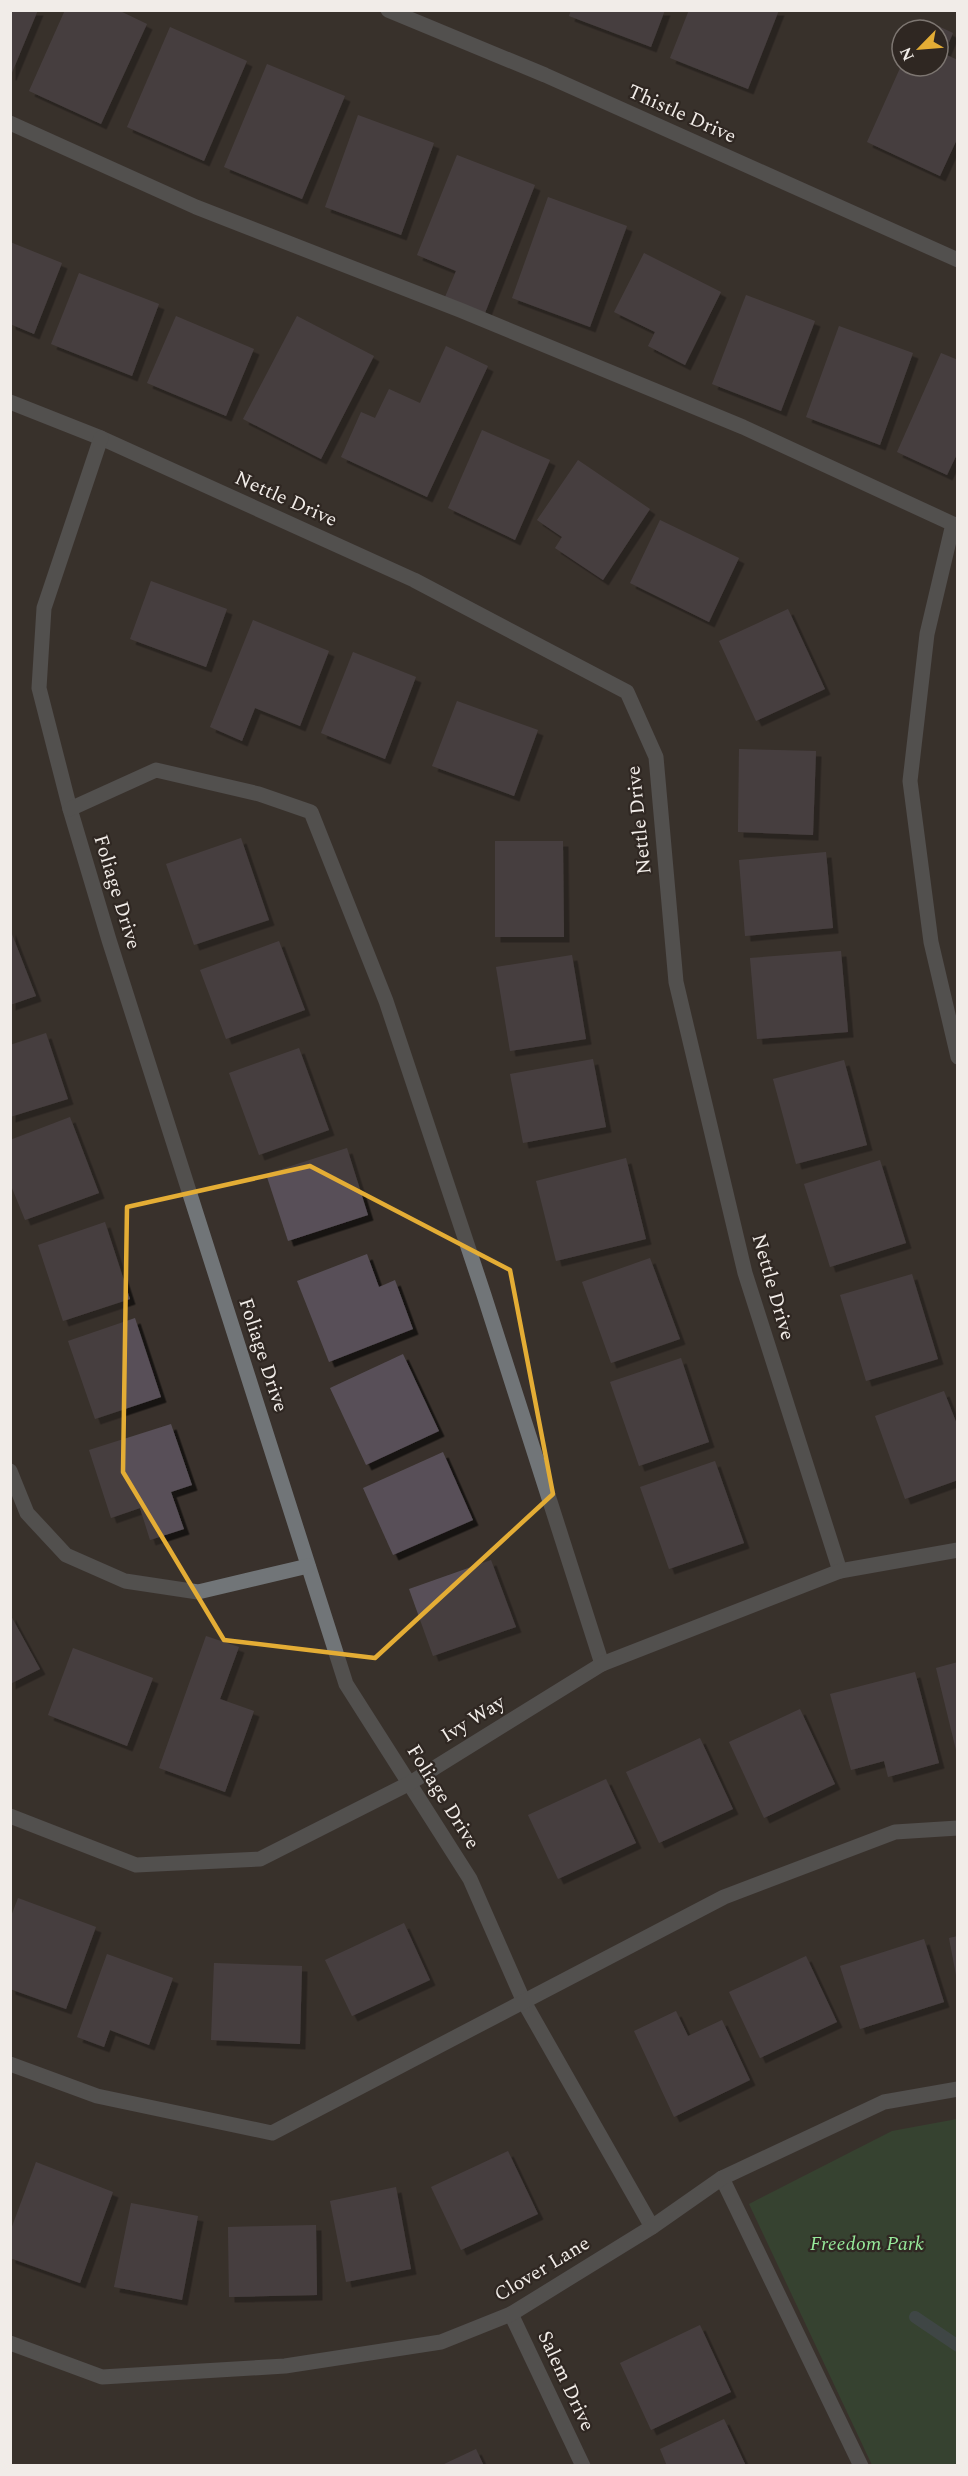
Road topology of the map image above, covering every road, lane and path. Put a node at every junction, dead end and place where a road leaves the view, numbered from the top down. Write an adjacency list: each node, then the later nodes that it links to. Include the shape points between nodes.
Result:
1 (388, 10): 3 (street, Thistle Drive, via 545,75)
2 (10, 123): 7 (street, via 196,207 743,427 952,524 927,634 910,782 931,942)
3 (957, 260)
4 (10, 402): 5 (street, Nettle Drive)
5 (101, 438): 6 (street, Foliage Drive, via 44,608 39,688); 11 (street, Nettle Drive, via 414,580 627,692 656,757 676,982 744,1273)
6 (70, 809): 10 (street, Foliage Drive); 12 (street, via 156,770 259,794 311,812 386,1002)
7 (957, 1057)
8 (10, 1471): 10 (street, via 27,1513 66,1555 124,1581 198,1592)
9 (957, 1550): 11 (street, Ivy Way)
10 (308, 1566): 13 (street, Foliage Drive, via 346,1684)
11 (840, 1571): 12 (street, Ivy Way)
12 (602, 1664): 13 (street, Ivy Way)
13 (410, 1783): 14 (street, Ivy Way, via 260,1859 136,1865); 16 (street, Foliage Drive, via 470,1879)
14 (10, 1816)
15 (957, 1828): 16 (street, via 895,1832 724,1897)
16 (524, 2002): 17 (street, via 272,2133 97,2096); 20 (street, Foliage Drive)
17 (10, 2064)
18 (957, 2089): 19 (street, Clover Lane, via 884,2102)
19 (722, 2178): 20 (street, Clover Lane); 24 (street)
20 (652, 2227): 21 (street, Clover Lane)
21 (511, 2314): 22 (street, Clover Lane, via 441,2342 285,2366 102,2377); 23 (street, Salem Drive)
22 (10, 2343)
23 (583, 2466)
24 (861, 2466)

